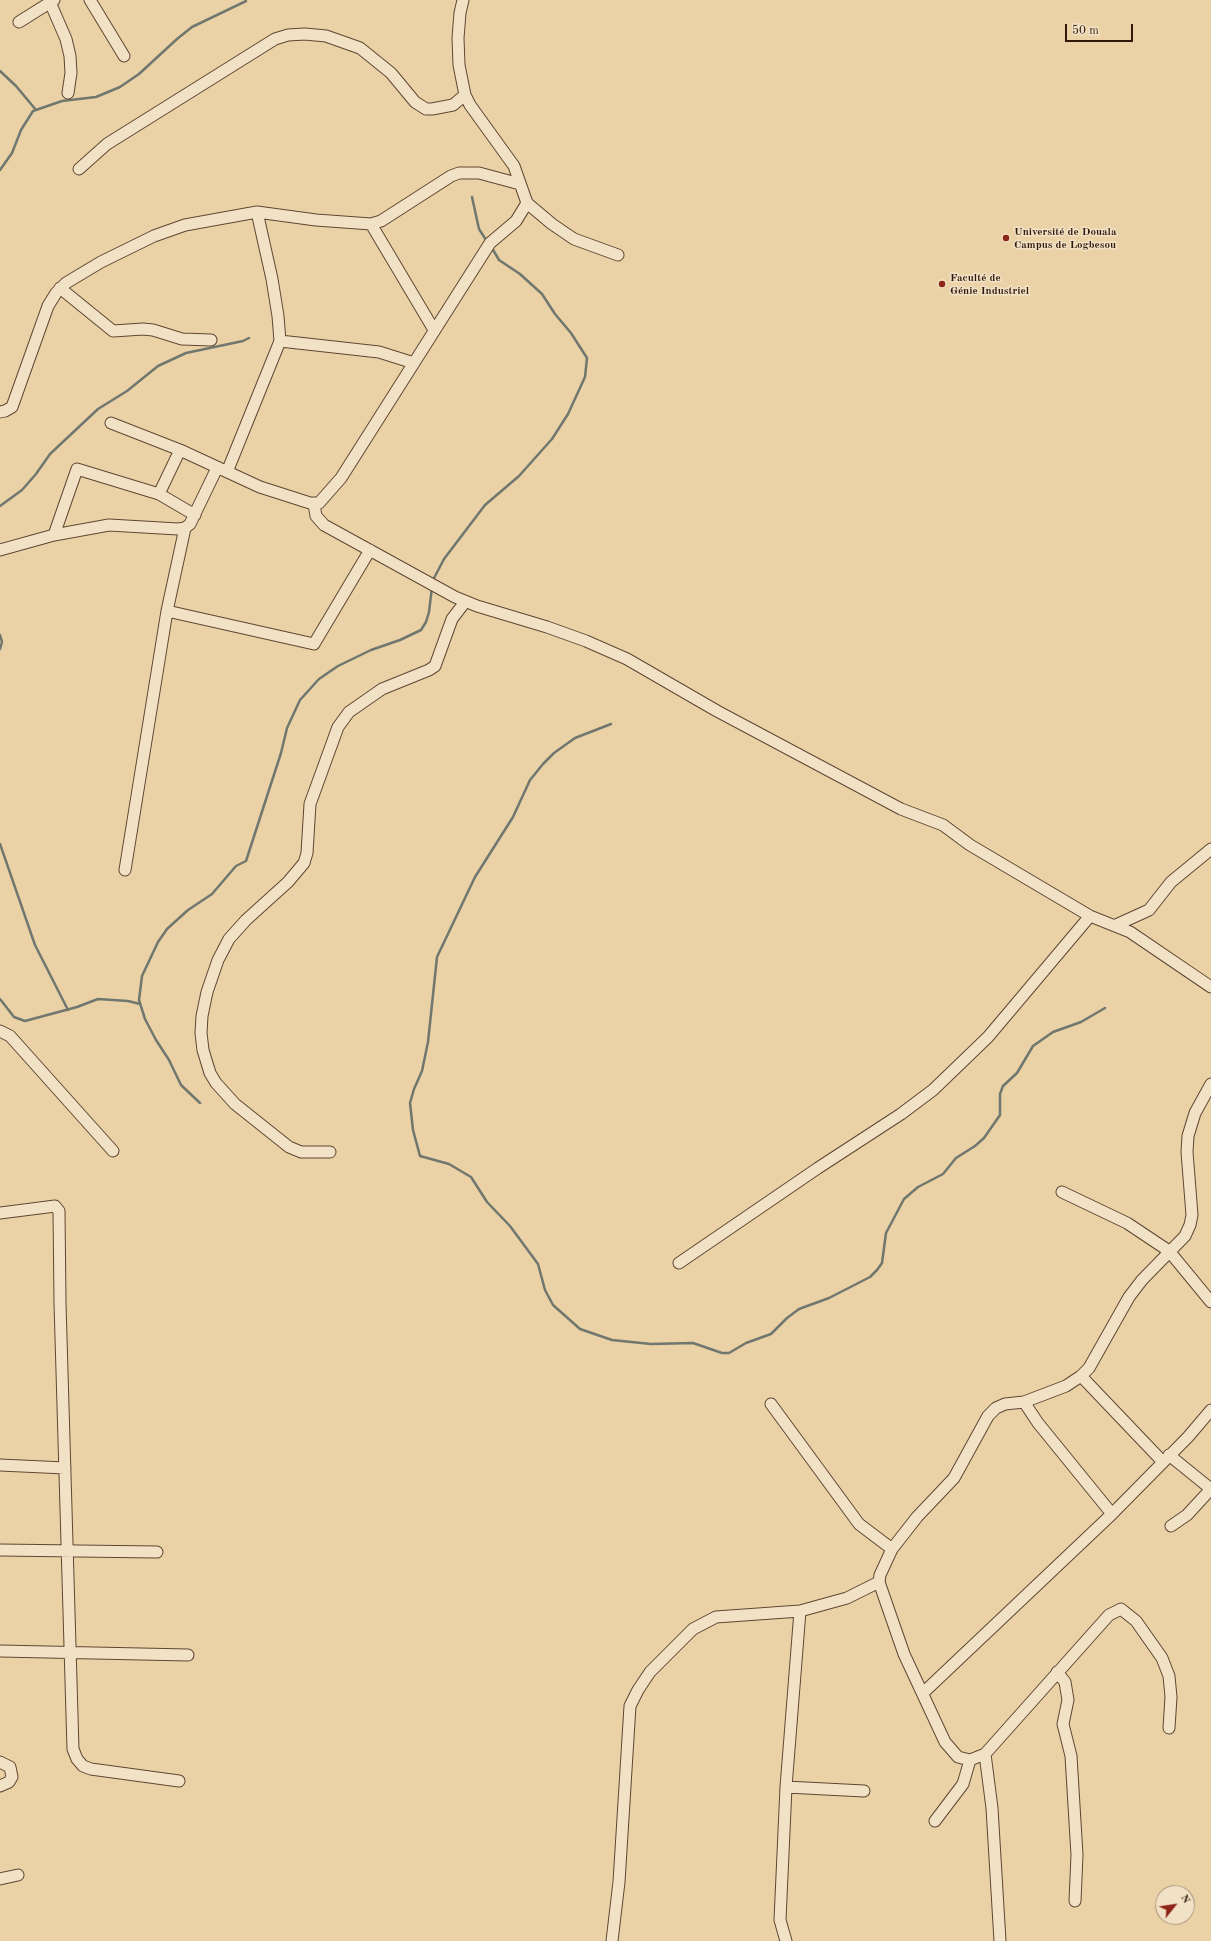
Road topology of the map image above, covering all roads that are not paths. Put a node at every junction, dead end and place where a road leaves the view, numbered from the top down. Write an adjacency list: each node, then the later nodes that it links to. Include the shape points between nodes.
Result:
1 (90, 0): 5 (street)
2 (463, 0): 7 (street, via 458,38)
3 (51, 1): 4 (street); 6 (street, via 70,56)
4 (19, 22)
5 (124, 56)
6 (68, 93)
7 (465, 95): 8 (street, via 459,101 444,107 432,109 420,106 391,73 360,48 326,36 288,35 275,39 107,144); 9 (street, via 514,166)
8 (79, 169)
9 (520, 184): 10 (street); 12 (street, via 479,173 459,173 381,221)
10 (527, 203): 13 (street, via 568,236); 15 (street, via 516,221 490,243)
11 (257, 212): 12 (street); 14 (street, via 185,225 154,236 101,262); 17 (street, via 272,279)
12 (371, 224): 15 (street)
13 (618, 255)
14 (60, 288): 16 (street, via 113,331 143,329 182,339); 19 (street, via 48,306 12,407)
15 (434, 330): 18 (street)
16 (211, 340)
17 (280, 341): 18 (street, via 379,352); 22 (street)
18 (414, 362): 24 (street, via 341,478 324,499)
19 (0, 412)
20 (112, 423): 21 (street)
21 (180, 450): 22 (street); 23 (street)
22 (222, 470): 24 (street, via 280,494); 25 (street)
23 (159, 494): 25 (street); 27 (street, via 77,469)
24 (314, 504): 29 (street, via 316,516 324,525)
25 (195, 515): 26 (street)
26 (185, 528): 27 (street, via 109,525); 31 (street)
27 (54, 535): 28 (street)
28 (0, 550)
29 (370, 550): 30 (street); 31 (street, via 314,644)
30 (465, 602): 34 (street, via 547,627 627,659 901,809 943,825 970,846); 40 (street, via 452,619 435,666 382,689 349,712 338,726 310,804 304,863 288,882 229,938 207,992 201,1032 203,1050 216,1083 235,1104 289,1147 301,1152)
31 (167, 611): 33 (street)
32 (1211, 850): 35 (street, via 1171,882 1149,910)
33 (125, 870)
34 (1090, 916): 35 (street); 44 (street, via 988,1037 934,1090)
35 (1116, 926): 36 (street, via 1143,940)
36 (1211, 987)
37 (0, 1031): 39 (street, via 10,1036)
38 (1211, 1084): 43 (street, via 1195,1112 1188,1136 1192,1215 1190,1225 1185,1236)
39 (113, 1151)
40 (330, 1152)
41 (1062, 1192): 43 (street, via 1108,1213)
42 (0, 1213): 52 (street, via 55,1206 59,1211)
43 (1169, 1251): 45 (street); 46 (street, via 1129,1296)
44 (679, 1264)
45 (1211, 1302)
46 (1081, 1376): 47 (street, via 1066,1386); 50 (street)
47 (1024, 1402): 54 (street); 56 (street, via 1005,1404 988,1416 954,1478 917,1517)
48 (771, 1404): 56 (street, via 859,1524)
49 (1211, 1410): 50 (street)
50 (1166, 1459): 53 (street); 54 (street)
51 (0, 1465): 52 (street)
52 (65, 1468): 58 (street)
53 (1211, 1489): 55 (street, via 1187,1515)
54 (1112, 1514): 66 (street)
55 (1171, 1526)
56 (892, 1549): 60 (street)
57 (0, 1550): 58 (street)
58 (67, 1552): 59 (street); 63 (street)
59 (157, 1552)
60 (879, 1582): 61 (street, via 847,1598); 66 (street, via 897,1639)
61 (800, 1611): 73 (street); 80 (street, via 716,1617 693,1629 650,1672 638,1690 630,1706 619,1882)
62 (0, 1651): 63 (street)
63 (71, 1652): 64 (street); 71 (street, via 73,1749 77,1759 83,1766 91,1769)
64 (188, 1655)
65 (1057, 1672): 67 (street, via 1109,1615 1121,1609 1136,1621 1162,1658 1169,1676); 68 (street); 78 (street, via 1065,1682 1068,1700 1063,1724 1071,1756 1077,1855)
66 (923, 1693): 69 (street, via 945,1742 958,1757)
67 (1169, 1728)
68 (986, 1754): 69 (street); 81 (street)
69 (970, 1760): 75 (street, via 963,1784)
70 (0, 1762): 72 (street, via 10,1767 12,1777 9,1782)
71 (179, 1781)
72 (0, 1786)
73 (786, 1787): 74 (street); 79 (street, via 780,1920)
74 (864, 1791)
75 (935, 1821)
76 (18, 1875): 77 (street)
77 (0, 1879)
78 (1075, 1901)
79 (782, 1939)
80 (612, 1941)
81 (1000, 1941)

